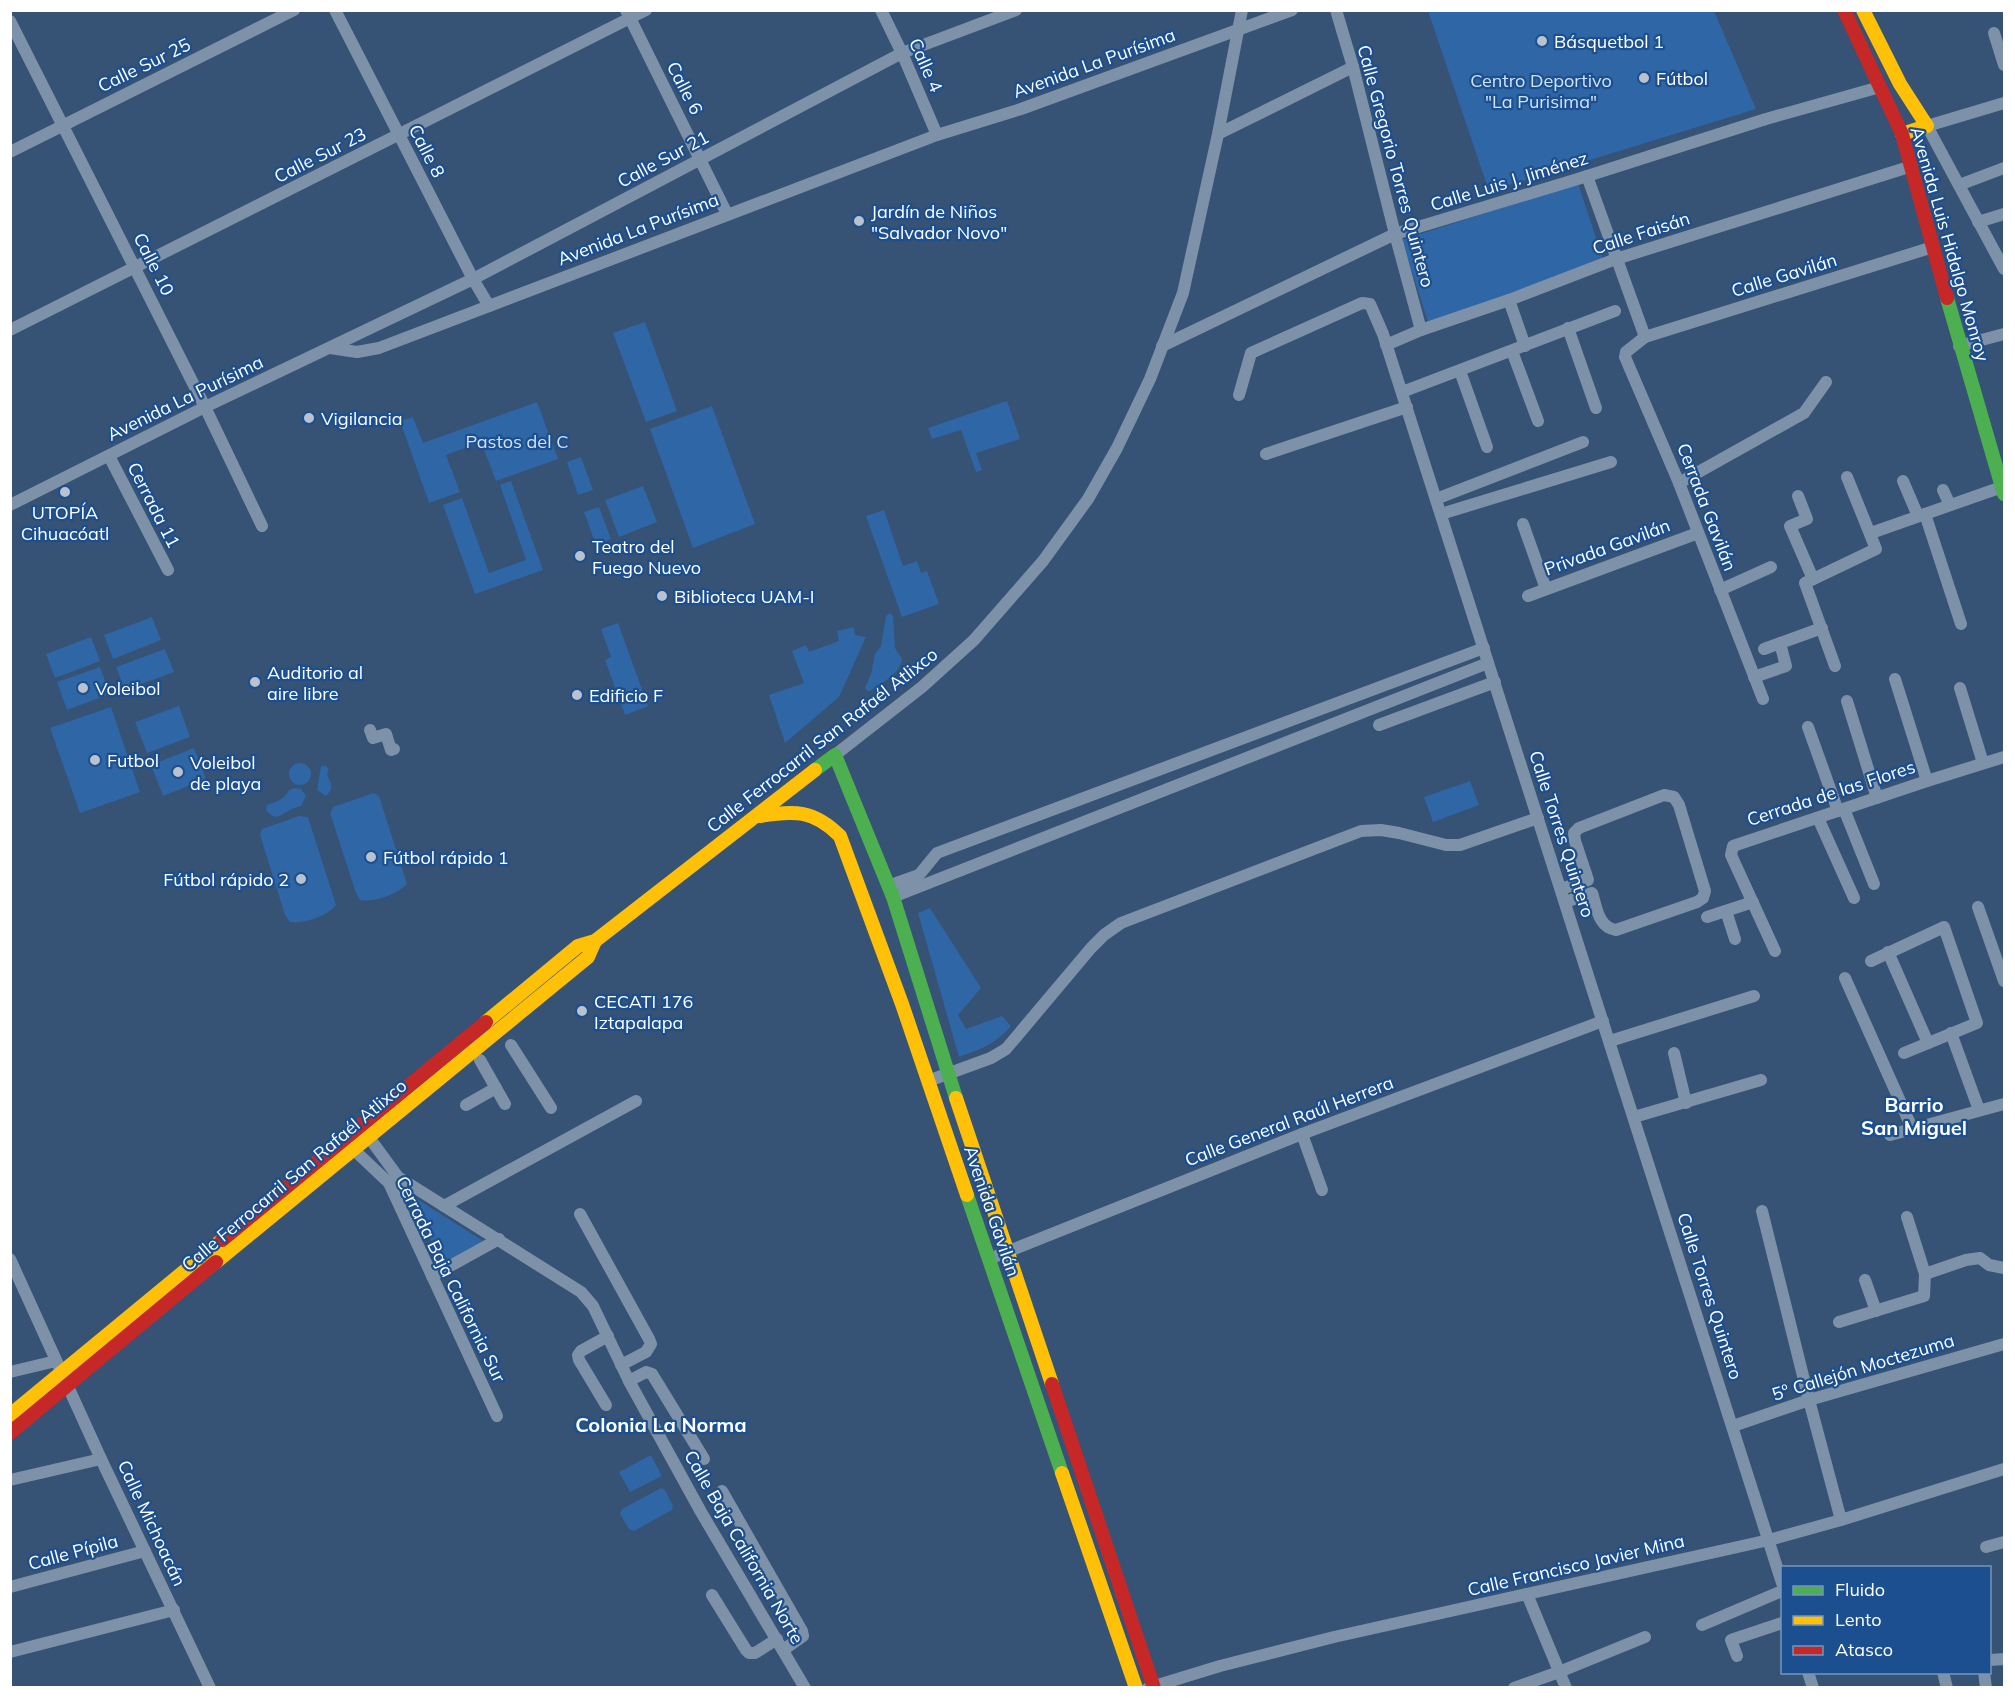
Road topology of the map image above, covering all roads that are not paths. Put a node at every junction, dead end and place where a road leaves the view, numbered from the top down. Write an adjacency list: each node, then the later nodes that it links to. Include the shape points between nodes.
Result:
1 (294, 10): 20 (street, Calle Sur 25)
2 (335, 10): 24 (street, Calle 8)
3 (646, 10): 11 (street, Calle Sur 23)
4 (880, 10): 15 (street, Calle 4)
5 (1016, 10): 15 (street, Calle Sur 21)
6 (1242, 10): 13 (street, Calle Ferrocarril San Rafaél Atlixco)
7 (1292, 10): 13 (street, Avenida La Purísima)
8 (1336, 10): 17 (street, Calle Gregorio Torres Quintero)
9 (1844, 10): 18 (main road, Avenida Luis Hidalgo Monroy)
10 (1863, 10): 21 (main road, Avenida Luis Hidalgo Monroy, via 1897,80)
11 (628, 14): 24 (street, Calle Sur 23); 27 (street, Calle 6)
12 (10, 21): 20 (street, Calle 10)
13 (1239, 29): 22 (street, Calle Ferrocarril San Rafaél Atlixco); 25 (street, Avenida La Purísima, via 1021,109)
14 (1994, 33): 16 (street)
15 (902, 53): 25 (street, Calle 4); 27 (street, Calle Sur 21)
16 (2004, 65)
17 (1353, 67): 22 (street); 35 (street, Calle Gregorio Torres Quintero)
18 (1880, 87): 23 (main road, Avenida Luis Hidalgo Monroy); 30 (street, Calle Luis J. Jiménez)
19 (2004, 103): 21 (street)
20 (64, 125): 26 (street, Calle Sur 25); 38 (street, Calle 10)
21 (1927, 126): 23 (main road); 31 (street)
22 (1218, 134): 50 (street, Calle Ferrocarril San Rafaél Atlixco, via 1182,293)
23 (1902, 134): 28 (main road, Avenida Luis Hidalgo Monroy)
24 (399, 135): 38 (street, Calle Sur 23); 40 (street, Calle 8)
25 (937, 135): 32 (street, Avenida La Purísima)
26 (10, 152)
27 (701, 160): 32 (street, Calle 6); 40 (street, Calle Sur 21)
28 (1912, 166): 36 (main road, Avenida Luis Hidalgo Monroy); 37 (street, Calle Faisán)
29 (2004, 168): 31 (street)
30 (1587, 176): 35 (street, Calle Luis J. Jiménez); 37 (street)
31 (1959, 185): 34 (street)
32 (727, 214): 42 (street, Avenida La Purísima)
33 (2004, 214): 34 (street)
34 (1978, 222): 39 (street)
35 (1395, 234): 46 (street, Calle Gregorio Torres Quintero); 50 (street, Calle Luis J. Jiménez)
36 (1933, 247): 48 (street, Calle Gavilán); 52 (main road, Avenida Luis Hidalgo Monroy)
37 (1616, 259): 41 (street, Calle Faisán); 48 (street)
38 (136, 267): 45 (street, Calle Sur 23); 59 (street, Calle 10)
39 (2004, 269)
40 (473, 279): 42 (street, Calle 8); 53 (street, Calle Sur 21)
41 (1509, 300): 46 (street, Calle Faisán); 51 (street)
42 (489, 306): 53 (street, Avenida La Purísima, via 379,348 357,352)
43 (1615, 310): 44 (street)
44 (1568, 328): 51 (street); 61 (street)
45 (10, 330)
46 (1421, 330): 49 (street, Calle Faisán)
47 (2004, 334): 52 (street)
48 (1645, 337): 70 (street, Cerrada Gavilán, via 1629,347 1625,357)
49 (1386, 345): 57 (street, Calle Torres Quintero); 58 (street, Calle Torres Quintero, via 1375,312 1370,304 1362,303 1251,353)
50 (1162, 346): 106 (street, Calle Ferrocarril San Rafaél Atlixco, via 1117,448 1088,499 1043,561 974,640 922,687)
51 (1525, 346): 54 (street)
52 (1959, 346): 72 (main road, Avenida Luis Hidalgo Monroy)
53 (330, 348): 59 (street, Avenida La Purísima)
54 (1512, 351): 55 (street); 62 (street)
55 (1460, 371): 57 (street); 64 (street)
56 (1826, 382): 70 (street, via 1804,413)
57 (1402, 392): 60 (street, Calle Torres Quintero)
58 (1239, 395)
59 (206, 407): 66 (street, Avenida La Purísima); 80 (street, Calle 10)
60 (1407, 407): 65 (street); 74 (street, Calle Torres Quintero)
61 (1596, 408)
62 (1538, 421)
63 (1583, 442): 74 (street)
64 (1488, 447)
65 (1266, 454)
66 (109, 456): 75 (street, Avenida La Purísima); 84 (street, Cerrada 11)
67 (1611, 462): 77 (street)
68 (1847, 477): 82 (street)
69 (1903, 481): 78 (street)
70 (1679, 483): 81 (street, Cerrada Gavilán)
71 (1943, 490): 76 (street)
72 (2003, 491): 76 (street)
73 (1798, 496): 85 (street, via 1807,519 1790,526)
74 (1436, 499): 77 (street, Calle Torres Quintero)
75 (10, 505)
76 (1950, 505): 78 (street)
77 (1441, 514): 92 (street, Calle Torres Quintero)
78 (1921, 515): 82 (street); 89 (street)
79 (1523, 524): 86 (street)
80 (262, 526)
81 (1698, 533): 86 (street, Privada Gavilán); 87 (street, Cerrada Gavilán)
82 (1871, 533): 85 (street, via 1876,549)
83 (1771, 567): 87 (street)
84 (168, 570)
85 (1813, 579): 90 (street, via 1805,583)
86 (1546, 589): 88 (street, Privada Gavilán)
87 (1720, 590): 96 (street, Cerrada Gavilán)
88 (1528, 596)
89 (1961, 624)
90 (1822, 628): 91 (street); 95 (street)
91 (1780, 643): 93 (street); 96 (street, via 1786,666)
92 (1484, 648): 94 (street, Calle Torres Quintero); 117 (street, via 936,852 919,875)
93 (1764, 649)
94 (1488, 663): 98 (street, Calle Torres Quintero); 117 (street)
95 (1835, 666)
96 (1754, 677): 100 (street, Cerrada Gavilán)
97 (1896, 679): 109 (street)
98 (1495, 682): 102 (street); 113 (street, Calle Torres Quintero)
99 (1960, 688): 108 (street)
100 (1763, 699)
101 (1847, 701): 110 (street)
102 (1379, 725)
103 (1808, 727): 111 (street)
104 (370, 730): 105 (street, via 373,738 386,734 391,750)
105 (394, 749)
106 (835, 755): 112 (main road, Calle Ferrocarril San Rafaél Atlixco); 117 (main road, Avenida Gavilán)
107 (2004, 757): 108 (street, Cerrada de las Flores)
108 (1983, 763): 109 (street, Cerrada de las Flores)
109 (1927, 781): 110 (street, Cerrada de las Flores)
110 (1876, 798): 111 (street, Cerrada de las Flores)
111 (1841, 810): 114 (street, Cerrada de las Flores); 115 (street)
112 (756, 817): 125 (main road, Calle Ferrocarril San Rafaél Atlixco); 142 (main road, Avenida Gavilán, via 800,811 832,826 840,836)
113 (1538, 818): 116 (street, Calle Torres Quintero); 140 (street, via 1460,845 1399,833 1361,831 1121,924 1091,948 1006,1049)
114 (1818, 818): 118 (street); 120 (street, Cerrada de las Flores, via 1733,846 1731,855)
115 (1874, 884)
116 (1561, 889): 119 (street, Calle Torres Quintero); 119 (street, via 1588,880 1575,841 1574,833 1579,828 1664,795 1674,797 1702,880 1703,898 1616,930 1601,921 1592,893)
117 (891, 892): 140 (main road, Avenida Gavilán)
118 (1854, 898)
119 (1565, 902): 132 (street, Calle Torres Quintero)
120 (1753, 902): 122 (street); 126 (street, Cerrada de las Flores)
121 (1978, 907): 130 (street)
122 (1726, 911): 123 (street); 124 (street)
123 (1707, 917)
124 (1735, 939)
125 (595, 940): 152 (main road, Calle Ferrocarril San Rafaél Atlixco, via 578,946); 156 (main road, Calle Ferrocarril San Rafaél Atlixco, via 588,957)
126 (1775, 951)
127 (1888, 952): 128 (street); 133 (street, via 1944,927 1977,1023); 135 (street)
128 (1870, 961)
129 (1845, 978): 153 (street)
130 (2004, 981)
131 (1754, 996): 134 (street)
132 (1603, 1021): 134 (street, Calle Torres Quintero); 154 (street, Calle General Raúl Herrera)
133 (1951, 1033): 135 (street); 150 (street)
134 (1610, 1041): 151 (street, Calle Torres Quintero)
135 (1928, 1042): 138 (street)
136 (511, 1045): 149 (street)
137 (1674, 1053): 145 (street)
138 (1904, 1053)
139 (480, 1060): 143 (street)
140 (948, 1075): 142 (street); 166 (main road, Avenida Gavilán)
141 (1761, 1080): 145 (street)
142 (928, 1082): 167 (main road, Avenida Gavilán)
143 (496, 1088): 146 (street); 148 (street)
144 (636, 1101): 161 (street)
145 (1686, 1102): 151 (street)
146 (505, 1104)
147 (2004, 1104): 150 (street)
148 (466, 1105)
149 (552, 1108)
150 (1979, 1110): 153 (street)
151 (1634, 1117): 186 (street, Calle Torres Quintero)
152 (355, 1128): 156 (street, Calle Baja California Norte); 157 (main road, Calle Ferrocarril San Rafaél Atlixco)
153 (1912, 1128): 155 (street)
154 (1302, 1134): 160 (street); 166 (street, Calle General Raúl Herrera)
155 (1890, 1135)
156 (368, 1136): 158 (main road, Calle Ferrocarril San Rafaél Atlixco); 159 (street, Calle Baja California Norte)
157 (338, 1143): 158 (street, Cerrada Baja California Sur); 180 (main road, Calle Ferrocarril San Rafaél Atlixco)
158 (353, 1149): 159 (street, Cerrada Baja California Sur); 180 (main road, Calle Ferrocarril San Rafaél Atlixco)
159 (393, 1180): 161 (street, Calle Baja California Norte); 171 (street, Cerrada Baja California Sur)
160 (1322, 1190)
161 (444, 1206): 165 (street, Calle Baja California Norte)
162 (1762, 1211): 182 (street)
163 (580, 1214): 178 (street, via 650,1339 646,1352)
164 (1907, 1217): 170 (street)
165 (499, 1239): 171 (street); 176 (street, Calle Baja California Norte, via 581,1293 593,1306)
166 (1008, 1252): 167 (street, Calle General Raúl Herrera); 211 (main road, Avenida Gavilán)
167 (989, 1258): 214 (main road, Avenida Gavilán)
168 (10, 1259): 172 (street, Calle Michoacán)
169 (2004, 1268): 170 (street, via 1980,1258)
170 (1925, 1274): 174 (street, via 1924,1296)
171 (432, 1276): 185 (street, Cerrada Baja California Sur)
172 (15, 1279): 180 (street, Calle Michoacán)
173 (1865, 1280): 174 (street)
174 (1876, 1311): 175 (street)
175 (1839, 1322)
176 (608, 1336): 178 (street, Calle Baja California Norte); 183 (street, via 578,1355)
177 (2004, 1344): 182 (street, 5º Callejón Moctezuma)
178 (621, 1365): 181 (street, Calle Baja California Norte)
179 (10, 1372): 180 (street)
180 (62, 1373): 184 (main road, Calle Ferrocarril San Rafaél Atlixco); 187 (main road, Calle Ferrocarril San Rafaél Atlixco); 188 (street, Calle Michoacán)
181 (629, 1381): 189 (street, via 646,1372 652,1374); 207 (street, Calle Baja California Norte, via 700,1512)
182 (1809, 1400): 186 (street, 5º Callejón Moctezuma); 193 (street)
183 (606, 1405)
184 (10, 1415)
185 (496, 1416)
186 (1733, 1426): 194 (street, Calle Torres Quintero)
187 (10, 1433)
188 (101, 1459): 191 (street); 197 (street, Calle Michoacán)
189 (704, 1459)
190 (2004, 1469): 193 (street, Calle Francisco Javier Mina)
191 (10, 1480)
192 (722, 1491): 207 (street, via 802,1631 803,1636)
193 (1841, 1520): 194 (street, Calle Francisco Javier Mina)
194 (1769, 1540): 198 (street); 201 (street, Calle Francisco Javier Mina)
195 (2004, 1542): 196 (street)
196 (1986, 1547)
197 (145, 1551): 199 (street, Calle Pípila); 203 (street, Calle Michoacán)
198 (1781, 1580)
199 (10, 1587)
200 (1781, 1591): 205 (street)
201 (1527, 1594): 210 (street); 211 (street, Calle Francisco Javier Mina, via 1334,1637)
202 (712, 1595): 207 (street, via 750,1653)
203 (174, 1610): 208 (street); 212 (street, Calle Michoacán)
204 (1781, 1623): 209 (street, via 1731,1640)
205 (1702, 1624)
206 (1645, 1637): 210 (street)
207 (780, 1645): 213 (street, Calle Baja California Norte)
208 (10, 1652)
209 (1737, 1656)
210 (1559, 1671): 215 (street); 216 (street)
211 (1152, 1687)
212 (210, 1688)
213 (805, 1688)
214 (1136, 1688)
215 (1514, 1688)
216 (1566, 1688)

